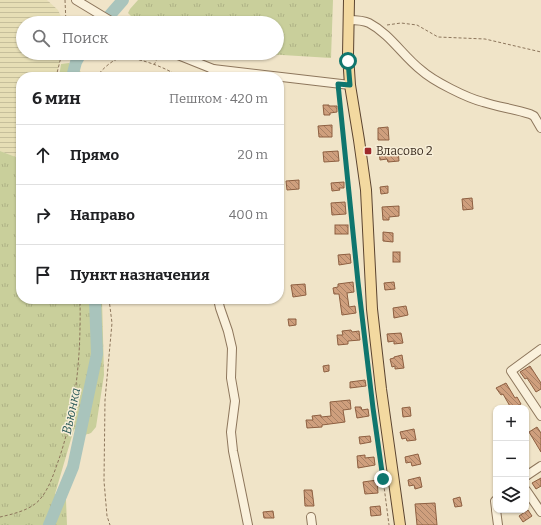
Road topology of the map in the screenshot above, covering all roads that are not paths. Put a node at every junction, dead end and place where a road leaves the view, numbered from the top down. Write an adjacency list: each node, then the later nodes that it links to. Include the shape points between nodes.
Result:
1 (76, 0): 3 (street)
2 (349, 0): 4 (main road)
3 (103, 16)
4 (348, 20): 8 (main road); 9 (street, via 369,23 392,40 421,71 443,84 483,103 530,114)
5 (187, 60): 6 (street)
6 (211, 72)
7 (284, 79): 8 (street)
8 (350, 85): 19 (main road, via 366,190 373,316)
9 (541, 128)
10 (219, 304): 18 (street, via 232,348 231,378 235,401 231,432 232,450)
11 (541, 349): 12 (street, via 511,371)
12 (541, 416)
13 (541, 466): 14 (street)
14 (529, 474)
15 (529, 494): 16 (street)
16 (541, 512)
17 (496, 513): 20 (street)
18 (248, 525)
19 (400, 525)
20 (498, 525)

